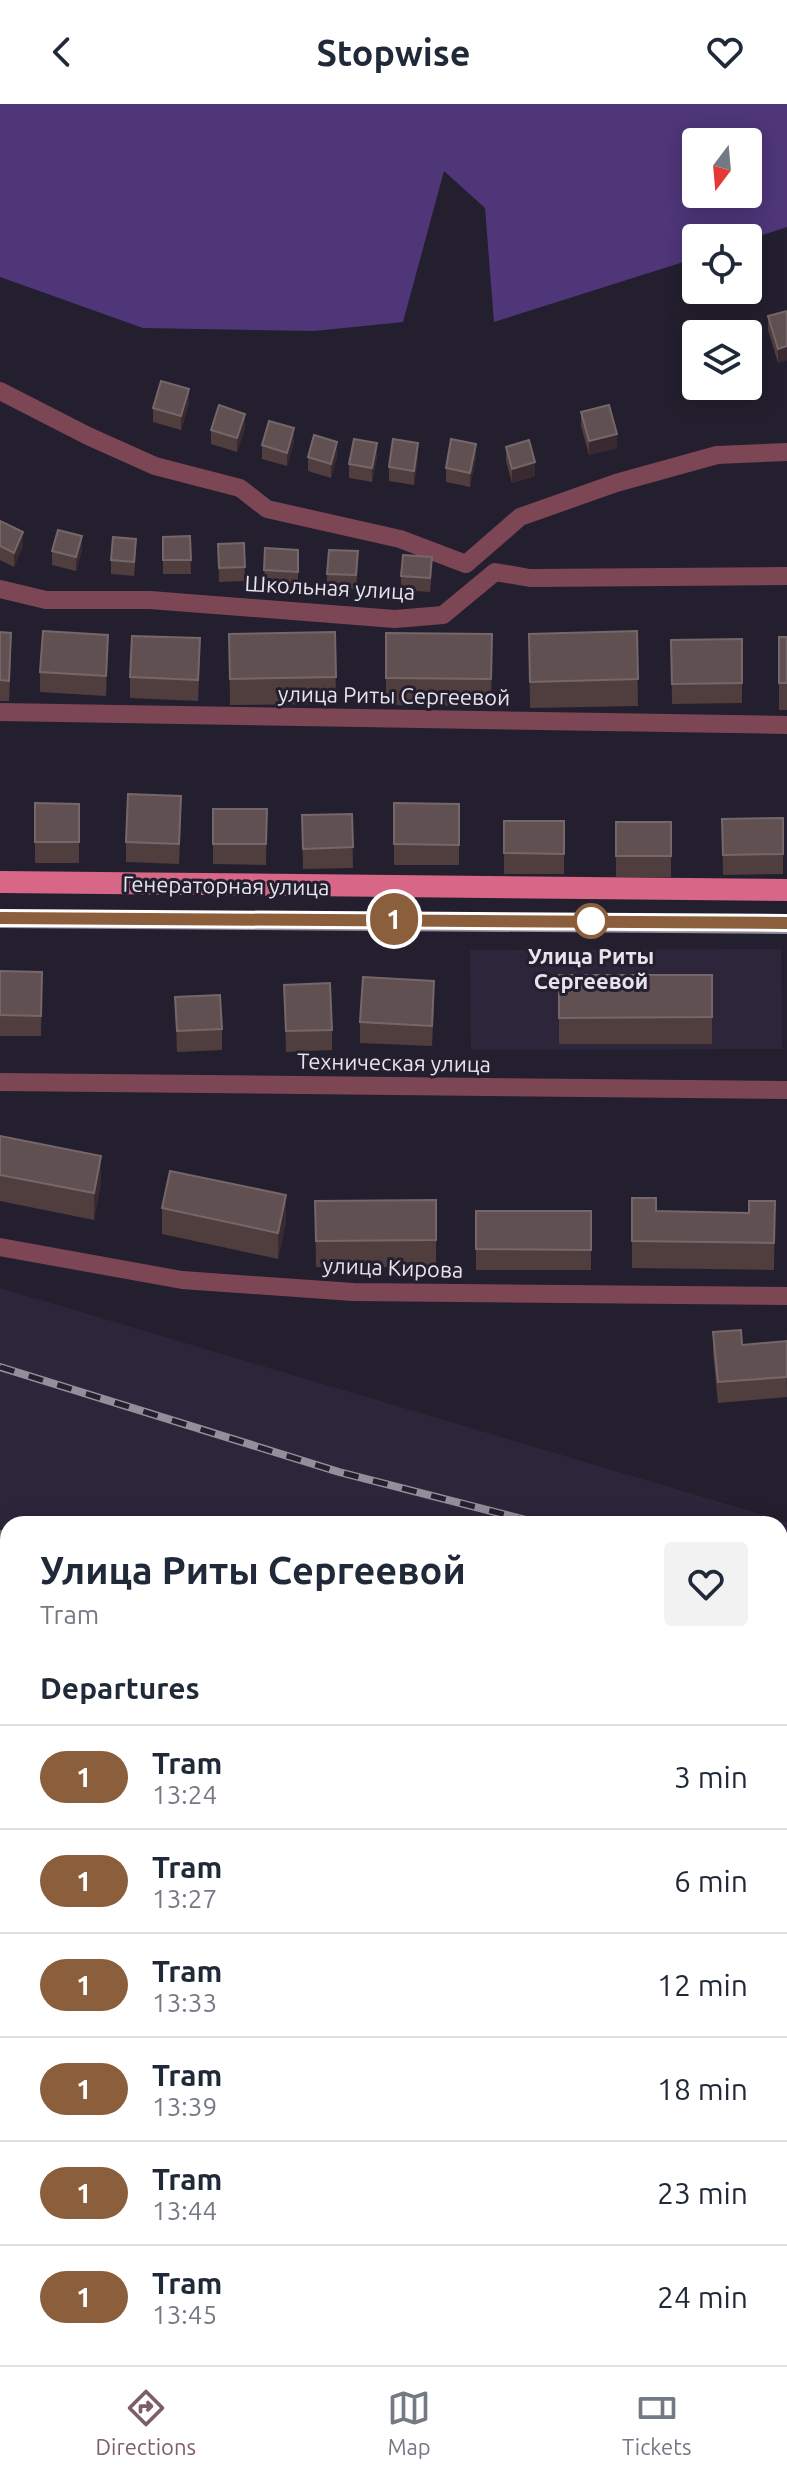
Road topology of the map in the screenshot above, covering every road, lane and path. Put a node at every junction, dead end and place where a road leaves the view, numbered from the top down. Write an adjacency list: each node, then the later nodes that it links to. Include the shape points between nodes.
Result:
1 (0, 391): 3 (street, via 155,466 240,488 267,509 400,539)
2 (787, 452): 3 (street, via 717,455 602,487 520,517)
3 (466, 564): 4 (street)
4 (495, 572): 5 (street, via 530,578); 6 (street, Школьная улица, via 443,615 395,619 150,600 46,600)
5 (787, 576)
6 (0, 589)
7 (0, 712): 8 (street, улица Риты Сергеевой)
8 (787, 725)
9 (0, 882): 10 (main road, Генераторная улица)
10 (787, 890)
11 (0, 1082): 12 (street, Техническая улица)
12 (787, 1090)
13 (0, 1247): 14 (street, улица Кирова, via 182,1280 353,1292)
14 (787, 1296)

